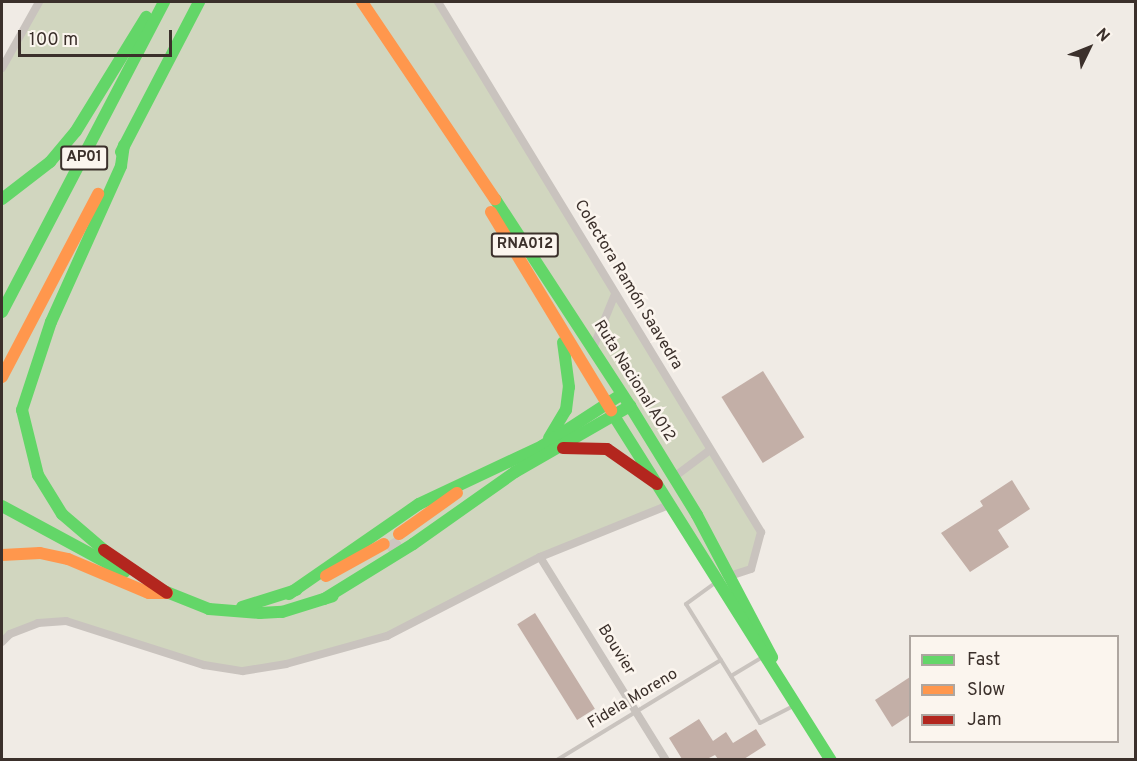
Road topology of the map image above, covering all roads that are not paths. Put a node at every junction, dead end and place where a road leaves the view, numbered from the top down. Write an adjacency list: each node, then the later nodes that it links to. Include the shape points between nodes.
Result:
1 (39, 2): 7 (street)
2 (156, 2): 10 (main road, via 76,131 50,162)
3 (164, 2): 12 (main road, AP01)
4 (199, 2): 9 (main road, AP01)
5 (362, 2): 8 (main road, Ruta Nacional A012 / RNA012)
6 (438, 2): 11 (street, Colectora Ramón Saavedra)
7 (2, 68)
8 (424, 99): 13 (main road, Ruta Nacional A012 / RNA012); 14 (main road, Ruta Nacional A012 / RNA012)
9 (124, 145): 15 (main road, AP01); 32 (main road, via 121,166 51,322 27,389 23,418 38,475 62,514 83,536)
10 (2, 200)
11 (615, 294): 14 (street); 21 (street, Colectora Ramón Saavedra)
12 (2, 312)
13 (559, 327): 17 (main road, Ruta Nacional A012 / RNA012); 20 (main road, RNA012, via 567,360 566,410)
14 (593, 348): 16 (main road, Ruta Nacional A012 / RNA012)
15 (2, 377)
16 (622, 394): 17 (main road); 18 (main road, Ruta Nacional A012 / RNA012)
17 (607, 403): 19 (main road, Ruta Nacional A012 / RNA012); 20 (main road)
18 (630, 406): 19 (main road); 22 (main road, Ruta Nacional A012 / RNA012)
19 (614, 416): 20 (main road); 24 (main road, Ruta Nacional A012 / RNA012)
20 (546, 448): 23 (main road); 24 (main road, via 607,449); 27 (main road)
21 (710, 450): 22 (street); 30 (street, Colectora Ramón Saavedra, via 761,532 750,569)
22 (674, 477): 30 (main road, Ruta Nacional A012 / RNA012)
23 (474, 480): 27 (main road, via 400,534); 33 (main road, via 419,504)
24 (657, 484): 25 (main road, Ruta Nacional A012 / RNA012)
25 (669, 505): 29 (street); 31 (main road, Ruta Nacional A012 / RNA012)
26 (2, 506): 32 (main road)
27 (466, 508): 34 (main road)
28 (2, 555): 32 (main road, via 40,553 68,559 149,593)
29 (540, 557): 36 (street, via 387,636 286,664 243,671 204,665 66,621 38,623 10,634); 41 (street, Bouvier)
30 (729, 576): 31 (lane); 37 (main road, Ruta Nacional A012 / RNA012)
31 (717, 582): 37 (main road, Ruta Nacional A012 / RNA012); 38 (lane, via 686,604)
32 (167, 593): 35 (main road, via 209,609)
33 (289, 594): 34 (main road, via 384,544); 35 (main road)
34 (324, 599): 35 (main road, via 282,612)
35 (233, 610)
36 (2, 642)
37 (767, 654): 39 (lane); 40 (main road, Ruta Nacional A012 / RNA012)
38 (721, 660): 39 (lane); 41 (lane, Fidela Moreno)
39 (731, 676): 40 (lane, via 760,723)
40 (794, 700): 44 (main road, Ruta Nacional A012 / RNA012)
41 (636, 711): 42 (lane, Fidela Moreno); 43 (street, Bouvier)
42 (557, 759)
43 (666, 759)
44 (831, 759)

